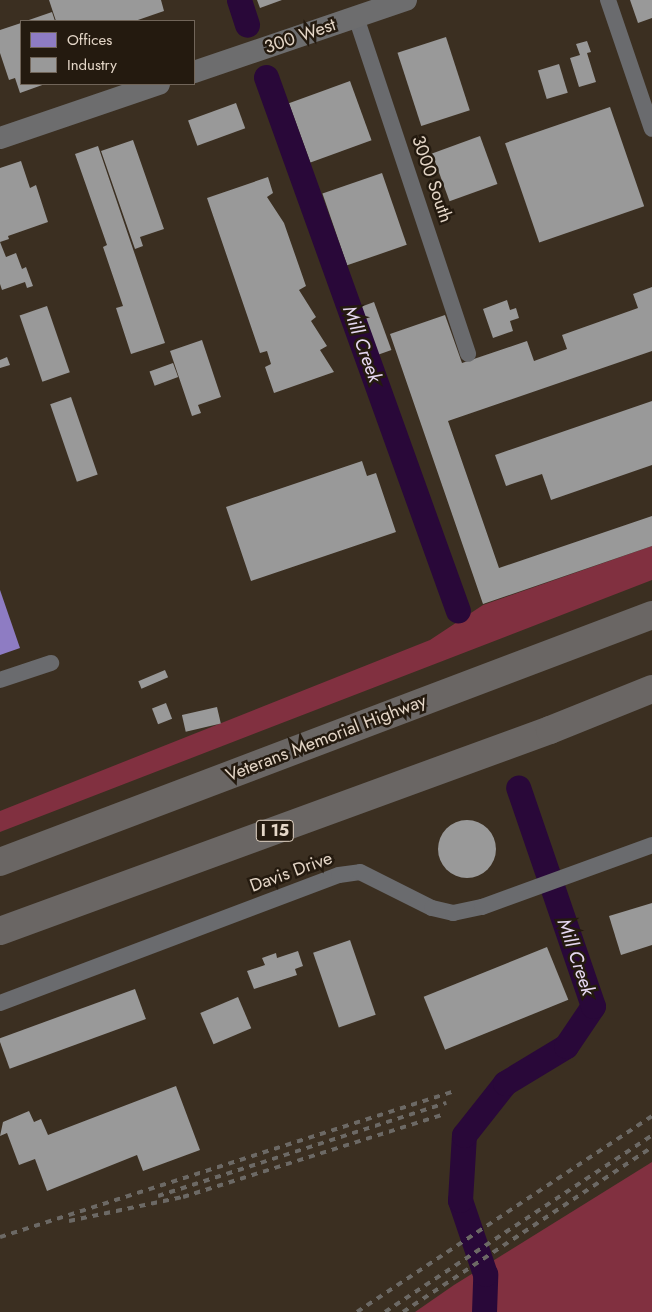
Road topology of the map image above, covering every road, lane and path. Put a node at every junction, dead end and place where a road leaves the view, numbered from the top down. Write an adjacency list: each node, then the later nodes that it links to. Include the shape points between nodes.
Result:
1 (406, 0): 3 (main road, 300 West)
2 (608, 0): 6 (street)
3 (356, 17): 4 (main road, 300 West); 8 (street, 3000 South)
4 (195, 72)
5 (156, 85): 7 (main road)
6 (652, 129)
7 (0, 138)
8 (468, 354)
9 (652, 603): 12 (highway)
10 (652, 615): 12 (highway, Veterans Memorial Highway)
11 (52, 663): 13 (street)
12 (520, 663): 18 (highway, Veterans Memorial Highway)
13 (0, 680)
14 (652, 689): 16 (highway, I 15)
15 (652, 694): 16 (highway)
16 (550, 730): 19 (highway, I 15)
17 (652, 845): 20 (street, Davis Drive, via 468,912 453,913 432,908 360,872 350,872)
18 (0, 862)
19 (0, 931)
20 (0, 1003)

